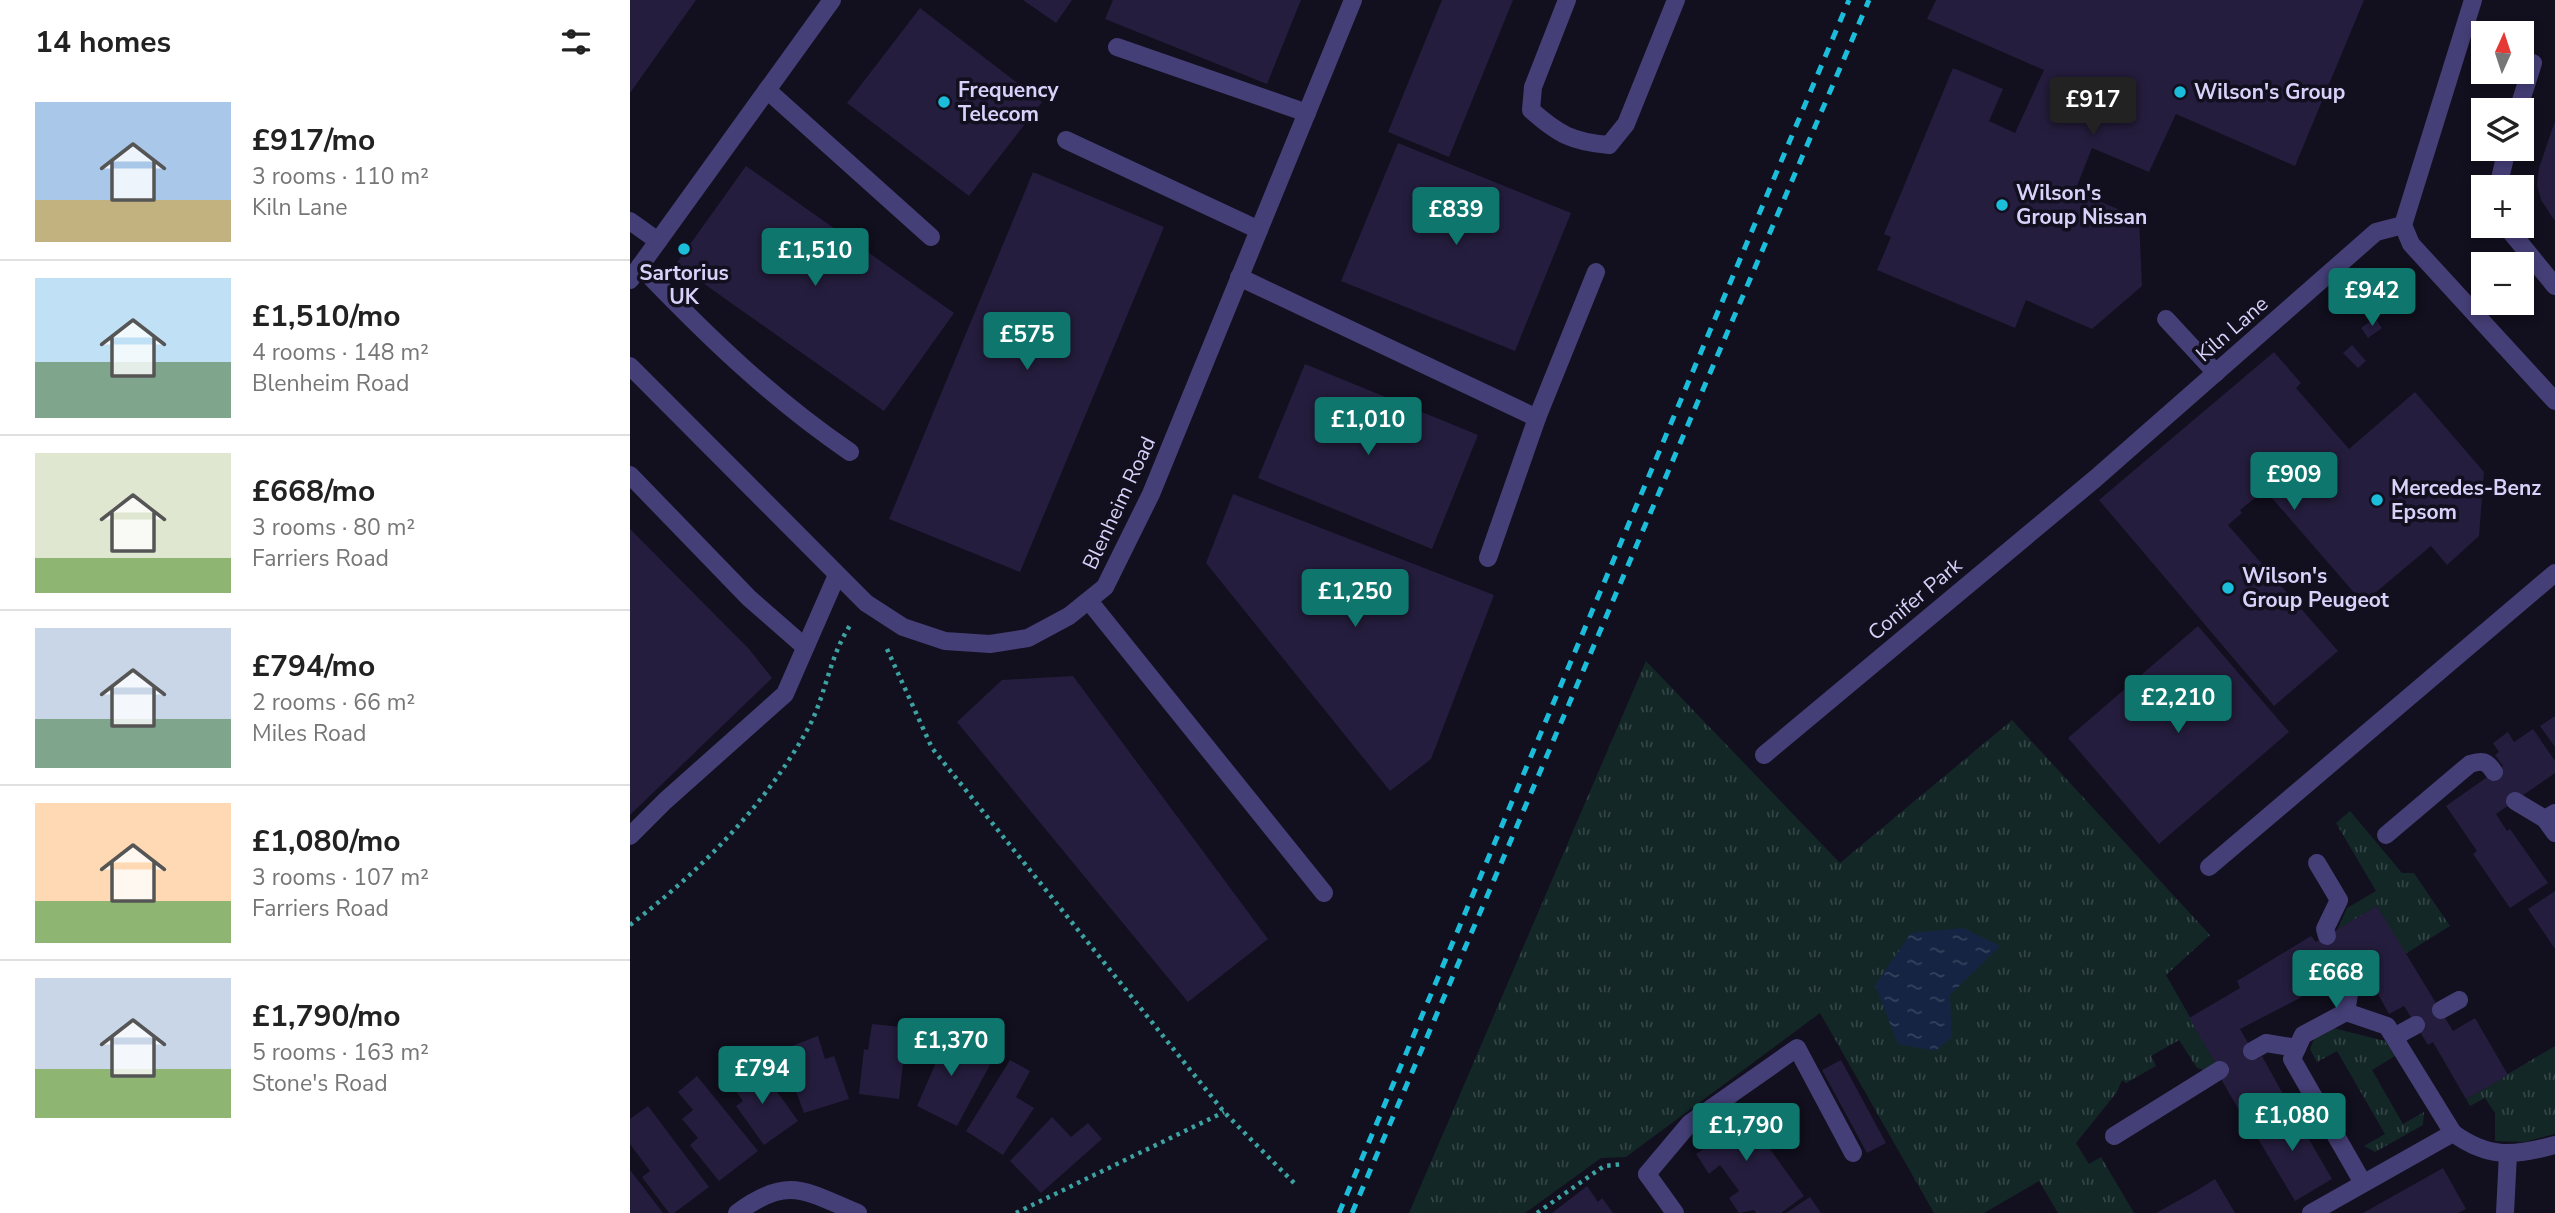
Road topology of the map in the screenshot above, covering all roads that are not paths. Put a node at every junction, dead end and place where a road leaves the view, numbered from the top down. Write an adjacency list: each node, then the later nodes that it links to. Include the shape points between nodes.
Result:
1 (832, 0): 7 (street)
2 (1353, 0): 8 (street, Blenheim Road)
3 (1567, 0): 4 (street, via 1533,87 1531,110 1578,143 1609,145 1626,124)
4 (1676, 0)
5 (2473, 0): 11 (street)
6 (1117, 47): 8 (street)
7 (768, 90): 13 (street); 15 (street)
8 (1307, 113): 12 (street, Blenheim Road)
9 (1066, 140): 12 (street)
10 (630, 221): 15 (street)
11 (2403, 225): 22 (street, Kiln Lane, via 2376,232); 23 (street, via 2411,244)
12 (1259, 230): 18 (street, Blenheim Road)
13 (931, 237)
14 (2516, 238): 19 (street)
15 (658, 241): 17 (street)
16 (1596, 272): 24 (street)
17 (635, 273): 25 (street, via 809,425)
18 (1240, 277): 24 (street); 31 (street, Blenheim Road, via 1151,494 1105,587)
19 (2555, 286)
20 (2166, 319): 22 (street)
21 (630, 366): 30 (street, Blenheim Road)
22 (2216, 373): 27 (street, Kiln Lane)
23 (2555, 401)
24 (1537, 418): 28 (street)
25 (850, 452)
26 (630, 475): 32 (street, via 748,598)
27 (2096, 478): 33 (street, Conifer Park)
28 (1488, 558)
29 (2555, 573): 40 (street)
30 (837, 575): 31 (street, Blenheim Road, via 866,603 903,627 945,640 990,644 1028,638); 32 (street)
31 (1089, 601): 41 (street)
32 (805, 647): 38 (street, via 785,694)
33 (1764, 755)
34 (2494, 772): 37 (street, via 2490,764 2470,764)
35 (2515, 802): 36 (street)
36 (2552, 822)
37 (2385, 835)
38 (630, 836)
39 (2316, 863): 42 (street, via 2339,900 2325,929)
40 (2209, 867)
41 (1324, 893)
42 (2327, 936)
43 (2346, 967): 46 (street, via 2351,982)
44 (2459, 1000): 45 (street)
45 (2441, 1010)
46 (2346, 1012): 48 (street, via 2387,1026); 49 (street, via 2303,1035)
47 (2416, 1025): 48 (street)
48 (2394, 1037): 52 (street)
49 (2297, 1048): 50 (street, via 2266,1043); 57 (street, via 2292,1059)
50 (2252, 1051)
51 (2220, 1070): 53 (street)
52 (2453, 1133): 56 (street, via 2473,1148); 57 (street)
53 (2115, 1136)
54 (2555, 1145): 56 (street)
55 (1853, 1153): 60 (street, via 1797,1048 1690,1123 1647,1174)
56 (2508, 1154): 62 (street)
57 (2363, 1183): 61 (street)
58 (737, 1213): 59 (street, via 774,1190 797,1189)
59 (858, 1213)
60 (1675, 1213)
61 (2311, 1213)
62 (2505, 1213)

